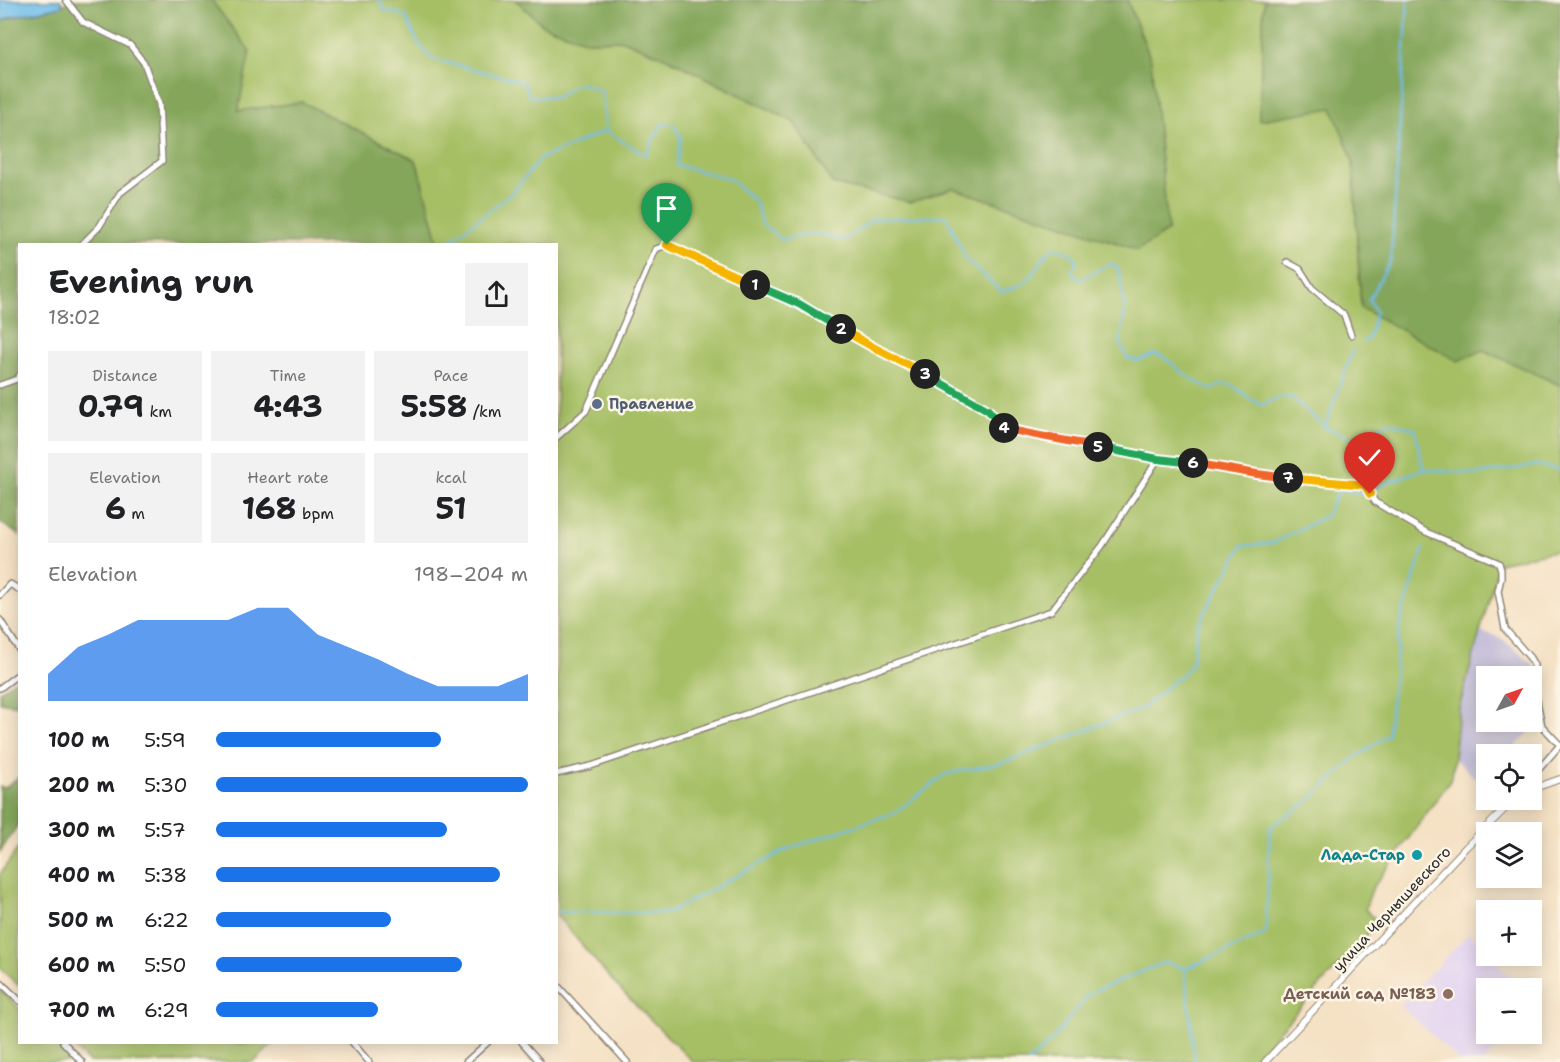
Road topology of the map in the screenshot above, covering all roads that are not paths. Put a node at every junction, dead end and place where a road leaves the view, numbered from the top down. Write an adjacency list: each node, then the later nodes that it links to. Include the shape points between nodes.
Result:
1 (66, 0): 2 (street, via 83,22 130,45 144,63 159,104 162,161 120,193)
2 (83, 243)
3 (1287, 262): 4 (street, via 1300,269 1312,288 1344,315)
4 (1351, 335)
5 (18, 378): 6 (street)
6 (0, 385)
7 (558, 436): 8 (street, via 586,411 656,249 667,245 799,304 988,410 1003,428)
8 (1158, 459): 15 (street, via 1365,485 1375,502 1426,532 1499,563 1498,591 1505,629 1534,665 1542,726); 17 (street, via 1102,546 1051,611 591,766)
9 (18, 589): 10 (street, via 10,584)
10 (0, 595)
11 (0, 620): 12 (street)
12 (18, 648)
13 (18, 674): 14 (street)
14 (0, 688)
15 (1560, 745): 16 (street)
16 (1542, 766)
17 (558, 774)
18 (1560, 779): 19 (street)
19 (1542, 785)
20 (1502, 810): 33 (street, улица Чернышевского)
21 (0, 982): 23 (street)
22 (558, 985): 32 (street)
23 (18, 999)
24 (65, 1044): 28 (street)
25 (354, 1044): 29 (street)
26 (486, 1044): 30 (street)
27 (524, 1044): 31 (street)
28 (82, 1062)
29 (369, 1062)
30 (466, 1062)
31 (540, 1062)
32 (627, 1062)
33 (1264, 1062)

